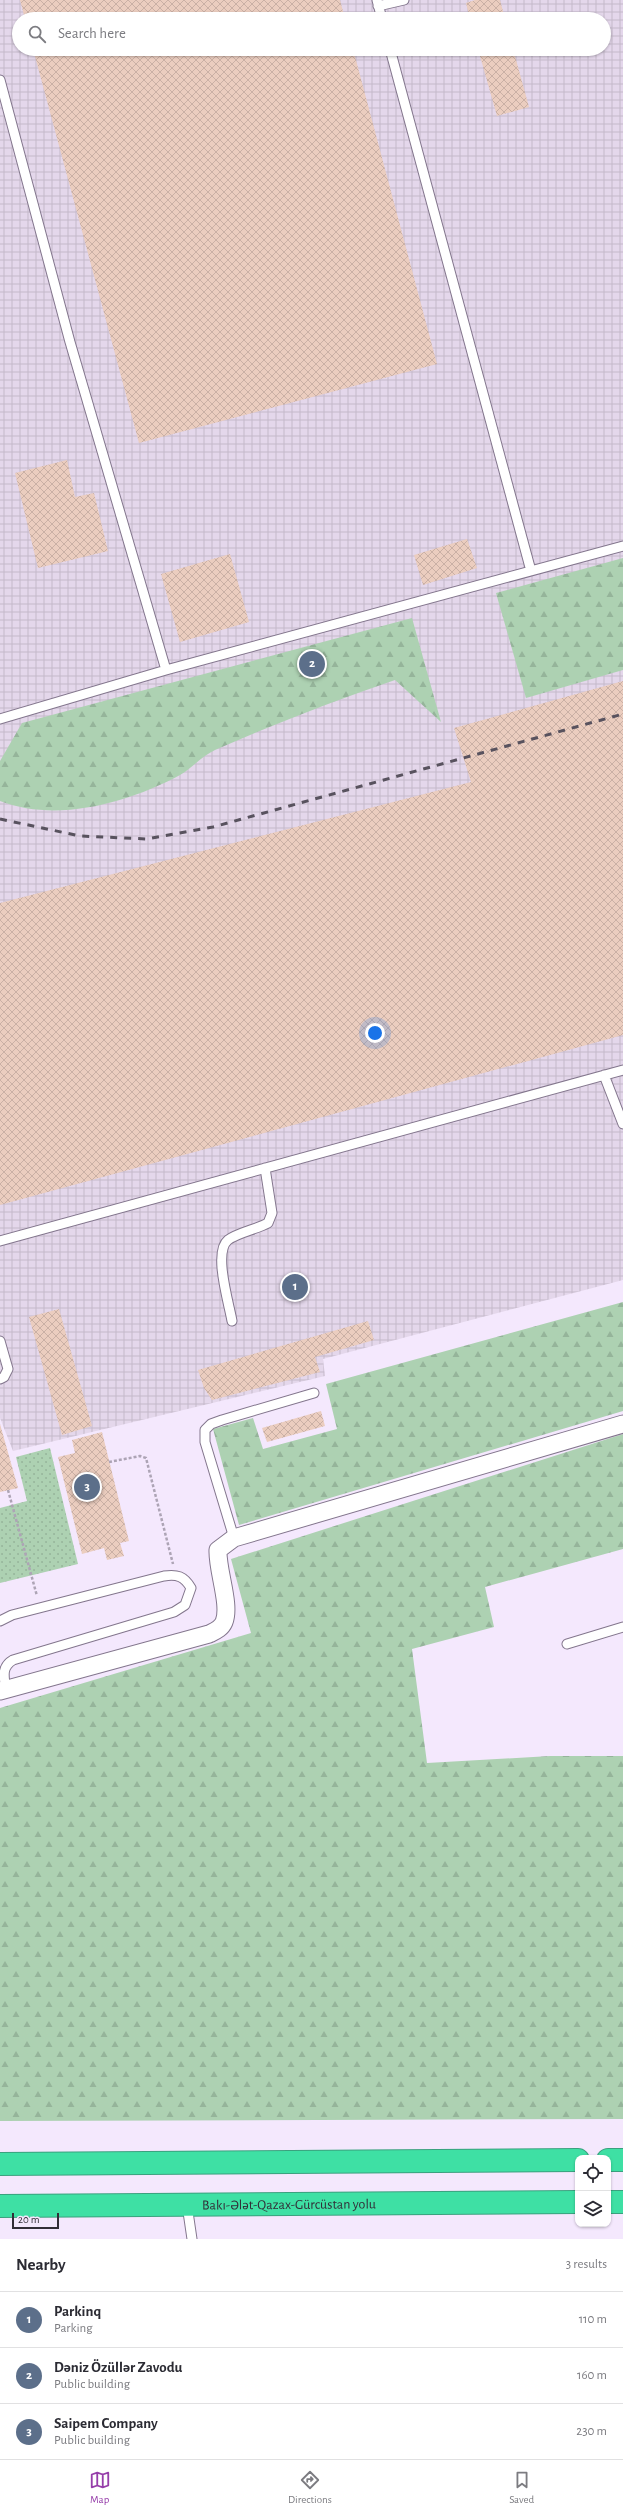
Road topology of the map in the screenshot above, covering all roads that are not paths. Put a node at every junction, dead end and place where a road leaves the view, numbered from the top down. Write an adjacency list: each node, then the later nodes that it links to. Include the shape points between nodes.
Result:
1 (404, 0): 2 (lane)
2 (377, 3)
3 (392, 56): 6 (lane)
4 (0, 80): 7 (lane, via 70,342)
5 (623, 546): 6 (lane)
6 (531, 571): 7 (lane)
7 (166, 670): 8 (lane)
8 (0, 719)
9 (623, 1070): 10 (lane)
10 (604, 1075): 11 (lane); 12 (lane)
11 (623, 1124)
12 (265, 1168): 13 (lane); 14 (lane, via 272,1213 268,1223 229,1240 224,1246 221,1263)
13 (0, 1241)
14 (232, 1321)
15 (0, 1341): 16 (lane, via 8,1369)
16 (0, 1379)
17 (314, 1393): 19 (lane, via 222,1420 211,1424 206,1430 205,1442)
18 (623, 1424): 19 (street)
19 (234, 1538): 23 (street, via 218,1550 217,1561 225,1606 224,1622 219,1629 209,1634)
20 (0, 1621): 23 (lane, via 40,1608 176,1574 186,1579 191,1588 185,1605 174,1612 14,1660 7,1664 3,1674)
21 (623, 1627): 22 (lane)
22 (567, 1644)
23 (3, 1690)
24 (575, 2160): 27 (highway)
25 (611, 2160): 26 (highway)
26 (623, 2160)
27 (0, 2164)
28 (575, 2202): 31 (highway, Bakı-Ələt-Qazax-Gürcüstan yolu)
29 (611, 2202): 30 (highway)
30 (623, 2202)
31 (187, 2205): 32 (highway, Bakı-Ələt-Qazax-Gürcüstan yolu); 33 (lane)
32 (0, 2206)
33 (192, 2239)

